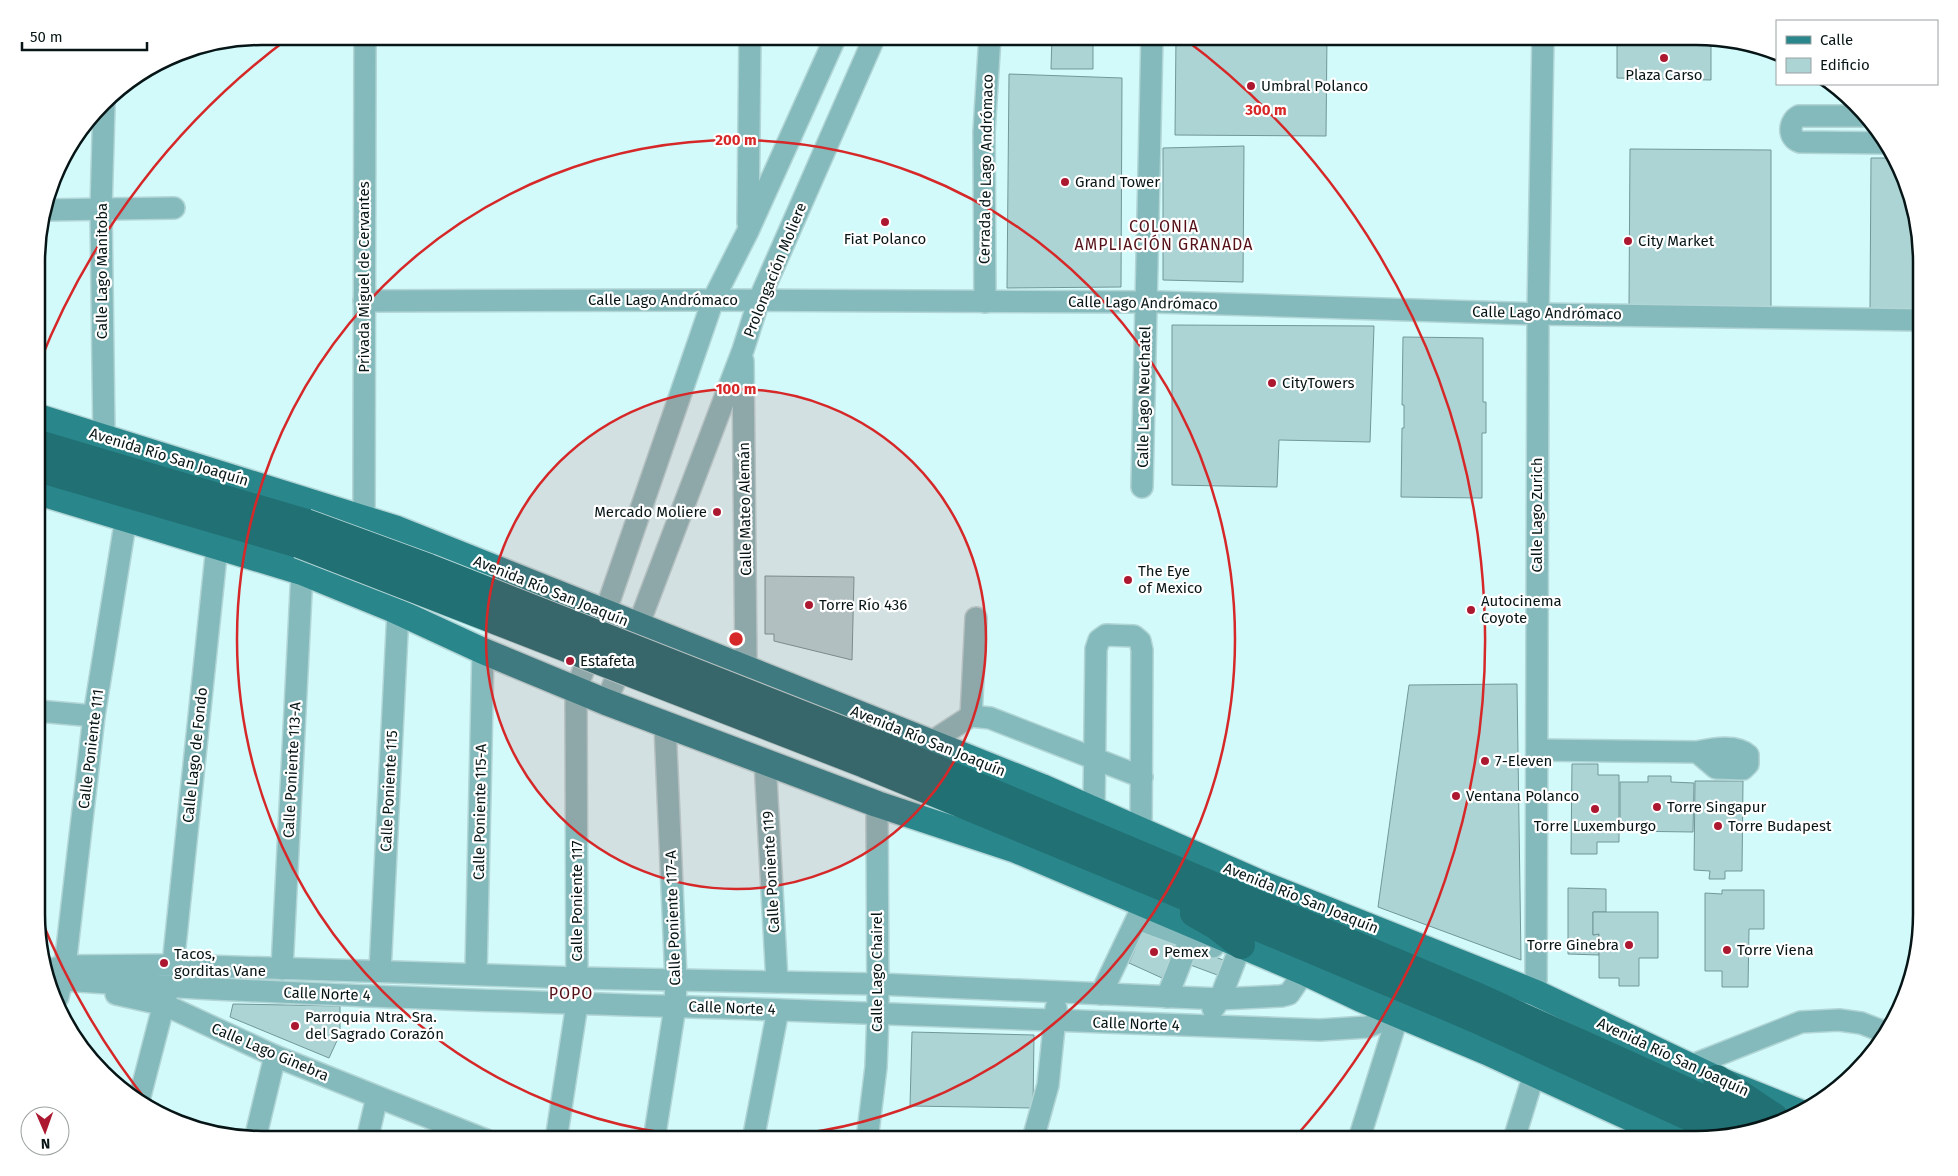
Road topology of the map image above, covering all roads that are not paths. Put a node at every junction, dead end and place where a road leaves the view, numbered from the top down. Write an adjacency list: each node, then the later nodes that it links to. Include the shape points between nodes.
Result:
1 (364, 45): 17 (street, Privada Miguel de Cervantes)
2 (750, 45): 14 (street)
3 (832, 45): 14 (street)
4 (871, 45): 16 (street, Prolongación Moliere)
5 (989, 45): 18 (street, Cerrada de Lago Andrómaco, via 984,132)
6 (1152, 45): 19 (street, Calle Lago Neuchatel)
7 (1543, 45): 20 (street, Calle Lago Zurich)
8 (104, 114): 12 (street, Calle Lago Manitoba)
9 (1856, 116): 10 (street, via 1799,116 1792,123 1792,136 1800,142)
10 (1873, 137)
11 (174, 208): 12 (street)
12 (101, 209): 13 (street); 24 (street, Calle Lago Manitoba)
13 (51, 210)
14 (748, 231): 15 (street)
15 (713, 300): 16 (street, Calle Lago Andrómaco); 17 (street, Calle Lago Andrómaco); 37 (street)
16 (759, 300): 18 (street, Calle Lago Andrómaco); 22 (street, Prolongación Moliere)
17 (364, 301): 30 (street, Privada Miguel de Cervantes)
18 (985, 302): 19 (street, Calle Lago Andrómaco)
19 (1146, 302): 20 (street, Calle Lago Andrómaco); 27 (street, Calle Lago Neuchatel)
20 (1538, 314): 21 (street, Calle Lago Andrómaco); 49 (street, Calle Lago Zurich)
21 (1913, 320)
22 (743, 350): 39 (street, Prolongación Moliere); 41 (street, Calle Mateo Alemán)
23 (45, 419): 24 (main road, Avenida Río San Joaquín)
24 (104, 437): 30 (main road, Avenida Río San Joaquín)
25 (45, 446): 32 (highway, Avenida Río San Joaquín)
26 (45, 470): 32 (highway, Avenida Río San Joaquín)
27 (1142, 487)
28 (45, 494): 29 (main road, Avenida Río San Joaquín)
29 (126, 518): 33 (main road, Avenida Río San Joaquín); 45 (street, Calle Poniente 111)
30 (364, 518): 31 (main road, Avenida Río San Joaquín)
31 (397, 529): 35 (main road, via 398,544 390,568); 37 (main road, Avenida Río San Joaquín)
32 (303, 534): 58 (highway, Avenida Río San Joaquín, bridge, via 869,753)
33 (217, 546): 34 (main road, Avenida Río San Joaquín); 61 (street, Calle Lago de Fondo)
34 (302, 572): 35 (main road, Avenida Río San Joaquín); 62 (street, Calle Poniente 113-A)
35 (368, 598): 36 (main road, Avenida Río San Joaquín)
36 (398, 612): 40 (main road, Avenida Río San Joaquín); 63 (street, Calle Poniente 115)
37 (605, 612): 39 (main road, Avenida Río San Joaquín); 42 (street)
38 (976, 618): 46 (street)
39 (638, 626): 41 (main road, Avenida Río San Joaquín); 43 (street, Prolongación Moliere)
40 (483, 651): 42 (main road, Avenida Río San Joaquín); 65 (street, Calle Poniente 115-A)
41 (746, 668): 48 (main road, Avenida Río San Joaquín)
42 (576, 690): 43 (main road, Avenida Río San Joaquín); 67 (street, Calle Poniente 117)
43 (606, 702): 47 (main road, Avenida Río San Joaquín)
44 (45, 712): 45 (street)
45 (94, 716): 66 (street, Calle Poniente 111)
46 (971, 716): 48 (street); 51 (street, via 990,718)
47 (665, 725): 52 (main road, Avenida Río San Joaquín); 68 (street, Calle Poniente 117-A)
48 (931, 742): 55 (main road, Avenida Río San Joaquín)
49 (1537, 750): 50 (street); 74 (street, Calle Lago Zurich)
50 (1697, 752)
51 (1096, 760): 53 (street); 53 (street, via 1096,649 1099,640 1106,635 1134,636 1140,641 1142,650); 55 (street)
52 (765, 761): 54 (main road, Avenida Río San Joaquín); 69 (street, Calle Poniente 119)
53 (1142, 778): 56 (street)
54 (877, 804): 58 (main road, Avenida Río San Joaquín); 70 (street, Calle Lago Chairel)
55 (1094, 810): 56 (main road, Avenida Río San Joaquín)
56 (1141, 831): 57 (main road, Avenida Río San Joaquín)
57 (1260, 883): 58 (highway, via 1201,871); 74 (main road, Avenida Río San Joaquín)
58 (1154, 894): 59 (main road, Avenida Río San Joaquín); 60 (highway, via 1215,925); 71 (street); 93 (highway, Avenida Río San Joaquín, via 1478,997); 94 (highway, Avenida Río San Joaquín, via 1476,1019)
59 (1193, 932): 60 (main road, Avenida Río San Joaquín); 72 (street)
60 (1239, 951): 64 (main road, Avenida Río San Joaquín); 75 (street)
61 (173, 965): 62 (street, Calle Norte 4); 66 (street, Calle Norte 4)
62 (282, 969): 63 (street, Calle Norte 4)
63 (380, 971): 65 (street, Calle Norte 4)
64 (1304, 972): 75 (street, Calle Norte 4, via 1289,994 1282,996); 81 (main road, Avenida Río San Joaquín)
65 (476, 973): 67 (street, Calle Norte 4)
66 (57, 978): 76 (street, Calle Norte 4)
67 (578, 978): 68 (street, Calle Norte 4); 77 (street, Calle Poniente 117)
68 (676, 979): 69 (street, Calle Norte 4); 78 (street, Calle Poniente 117-A)
69 (777, 982): 70 (street, Calle Norte 4)
70 (877, 984): 73 (street, Calle Norte 4); 80 (street, Calle Lago Chairel)
71 (1104, 987): 72 (street, Calle Norte 4); 73 (street, Calle Norte 4)
72 (1169, 991): 75 (street, Calle Norte 4)
73 (1057, 992): 82 (street)
74 (1536, 993): 86 (main road, Avenida Río San Joaquín)
75 (1222, 994): 83 (street)
76 (166, 996): 77 (street, Calle Norte 4); 85 (street, Calle Lago Ginebra); 89 (street)
77 (577, 1004): 78 (street, Calle Norte 4); 98 (street, Calle Poniente 117)
78 (674, 1006): 79 (street, Calle Norte 4); 99 (street, Calle Poniente 117-A)
79 (778, 1010): 80 (street, Calle Norte 4); 100 (street)
80 (878, 1013): 82 (street, Calle Norte 4); 101 (street, Calle Lago Chairel, via 876,1067)
81 (1398, 1015): 83 (street, Calle Norte 4, via 1374,1026 1352,1029); 87 (main road, Avenida Río San Joaquín); 103 (street)
82 (1055, 1021): 83 (street, Calle Norte 4); 102 (street, via 1048,1084)
83 (1204, 1026)
84 (1879, 1030): 86 (street, via 1839,1020 1801,1022)
85 (274, 1056): 90 (street, Calle Lago Ginebra); 95 (street)
86 (1690, 1066): 88 (main road, Avenida Río San Joaquín)
87 (1534, 1074): 104 (street); 105 (main road, Avenida Río San Joaquín)
88 (1717, 1079): 91 (main road, Avenida Río San Joaquín); 92 (highway)
89 (141, 1093)
90 (377, 1097): 96 (street); 97 (street, Calle Lago Ginebra)
91 (1792, 1109)
92 (1773, 1116)
93 (1756, 1123)
94 (1718, 1130)
95 (257, 1131)
96 (369, 1131)
97 (460, 1131)
98 (557, 1131)
99 (655, 1131)
100 (755, 1131)
101 (868, 1131)
102 (1035, 1131)
103 (1362, 1131)
104 (1516, 1131)
105 (1657, 1131)

